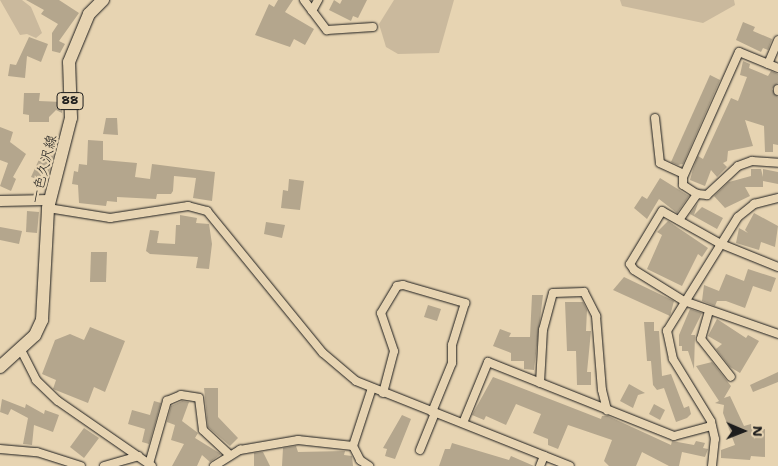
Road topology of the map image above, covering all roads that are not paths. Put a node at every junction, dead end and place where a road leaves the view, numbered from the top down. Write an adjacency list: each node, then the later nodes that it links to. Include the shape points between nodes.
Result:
1 (103, 0): 15 (main road, 一色久沢線 / 88, via 89,14 69,62 71,118)
2 (304, 0): 4 (street)
3 (318, 0): 4 (street)
4 (312, 11): 5 (street, via 327,30)
5 (373, 27)
6 (778, 40): 7 (street)
7 (768, 64): 8 (street); 11 (street, via 739,52)
8 (778, 68)
9 (655, 118): 11 (street, via 660,163)
10 (778, 162): 12 (street, via 752,161 738,166 707,195)
11 (684, 174): 12 (street, via 683,184)
12 (697, 194): 16 (street)
13 (778, 198): 17 (street, via 763,200 746,209)
14 (0, 201): 15 (street)
15 (49, 204): 22 (main road, 一色久沢線 / 88, via 42,320 35,335); 26 (street, via 110,218 128,218 188,206 207,211 323,353 356,381)
16 (679, 220): 17 (street); 19 (street, via 662,211 630,264 634,270)
17 (719, 243): 18 (street); 19 (street)
18 (778, 267)
19 (684, 301): 20 (street); 31 (street, via 667,331 669,348)
20 (708, 311): 21 (street); 24 (street, via 701,339)
21 (778, 334)
22 (21, 350): 23 (main road, 一色久沢線 / 88); 36 (street, via 36,380 51,394)
23 (0, 367)
24 (731, 377)
25 (540, 383): 28 (street); 28 (street, via 543,330 553,293 584,292 596,316 602,390); 30 (street, via 488,362)
26 (372, 388): 27 (street); 32 (street)
27 (384, 393): 29 (street); 29 (street, via 394,351 381,312 397,286 465,303 452,346 452,363)
28 (608, 410): 31 (street, via 674,436)
29 (434, 412): 30 (street); 34 (street)
30 (463, 424): 37 (street)
31 (712, 426): 47 (street, via 715,439)
32 (353, 446): 35 (street, via 298,440 240,450); 39 (street)
33 (0, 448): 38 (street, via 37,452)
34 (420, 450)
35 (230, 455): 40 (street, via 203,430 199,398 181,395 167,401); 43 (street)
36 (139, 456): 40 (street); 42 (street)
37 (544, 456): 45 (street); 46 (street)
38 (60, 463): 41 (street)
39 (359, 463): 44 (street)
40 (150, 465)
41 (81, 466)
42 (104, 466)
43 (214, 466)
44 (369, 466)
45 (540, 466)
46 (570, 466)
47 (712, 466)

